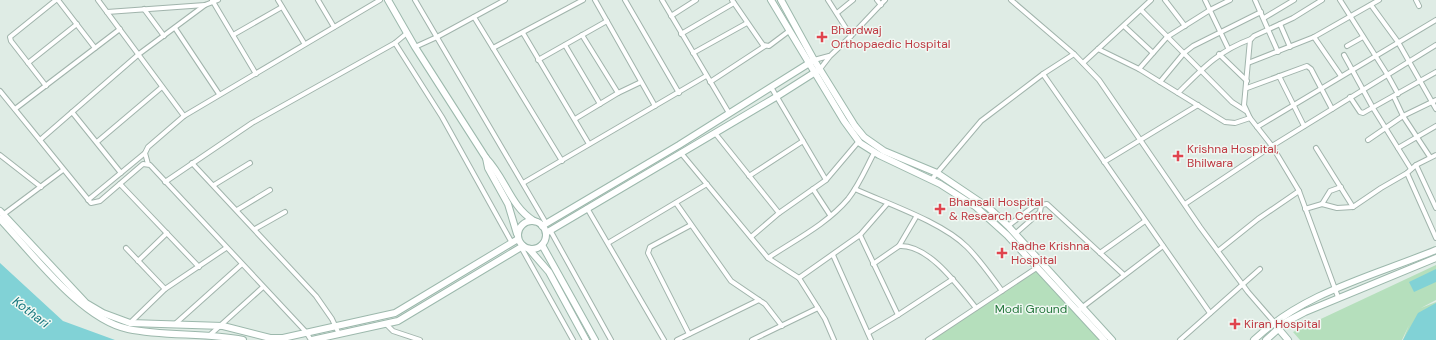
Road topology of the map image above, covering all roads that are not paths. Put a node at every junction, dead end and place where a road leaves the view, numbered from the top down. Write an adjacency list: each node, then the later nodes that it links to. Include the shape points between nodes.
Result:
1 (57, 0): 51 (street); 99 (street, via 10,37)
2 (98, 0): 41 (street)
3 (278, 0): 37 (street)
4 (318, 0): 55 (street)
5 (380, 0): 55 (street)
6 (388, 0): 61 (street)
7 (415, 0): 71 (street)
8 (505, 0): 45 (street)
9 (583, 0): 62 (street)
10 (595, 0): 49 (street)
11 (625, 0): 127 (street)
12 (662, 0): 44 (street)
13 (696, 0): 44 (street)
14 (771, 0): 59 (street)
15 (781, 0): 97 (street)
16 (828, 0): 43 (street)
17 (853, 0): 43 (street)
18 (877, 0): 34 (street)
19 (886, 0): 34 (street)
20 (1010, 0): 91 (street)
21 (1151, 0): 39 (street)
22 (1165, 0): 54 (street)
23 (1205, 0): 40 (street)
24 (1230, 0): 40 (street)
25 (1255, 0): 42 (street)
26 (1294, 0): 46 (street)
27 (1320, 0): 52 (street)
28 (1340, 0): 47 (street)
29 (1379, 0): 35 (street)
30 (1416, 0): 36 (street)
31 (215, 1): 33 (street); 64 (street)
32 (733, 2): 50 (street); 63 (street)
33 (205, 5): 38 (street); 56 (street)
34 (881, 5): 67 (street)
35 (1371, 5): 47 (street); 73 (street)
36 (1419, 6)
37 (282, 7): 64 (street); 74 (street)
38 (144, 9): 41 (street); 66 (street)
39 (1141, 10): 53 (street); 69 (street)
40 (1210, 10): 54 (street); 60 (street)
41 (107, 12): 57 (street)
42 (1261, 12): 46 (street); 60 (street)
43 (837, 13): 67 (street)
44 (671, 16): 63 (street)
45 (474, 17): 71 (street); 83 (street)
46 (1264, 18): 58 (street)
47 (1350, 18): 68 (street); 70 (street)
48 (1436, 20): 73 (street)
49 (607, 21): 65 (street); 116 (street)
50 (747, 23): 78 (street); 87 (street)
51 (76, 24): 82 (street); 99 (street)
52 (1280, 24): 58 (street); 81 (street)
53 (1124, 26): 85 (street); 88 (street)
54 (1185, 26): 69 (street)
55 (334, 27): 74 (street)
56 (175, 28): 66 (street); 130 (street)
57 (120, 29): 82 (street); 90 (street)
58 (1268, 29): 72 (street); 86 (street)
59 (789, 31): 78 (street, via 769,46); 102 (street)
60 (1220, 32): 84 (street); 89 (street)
61 (408, 33): 75 (street); 80 (street)
62 (523, 33): 83 (street); 96 (street)
63 (681, 34): 87 (street)
64 (233, 35): 109 (street)
65 (582, 35): 76 (street); 126 (street)
66 (164, 36): 90 (street)
67 (851, 36): 94 (street)
68 (1363, 36): 79 (street); 95 (street)
69 (1168, 37): 88 (street); 89 (street)
70 (1314, 37): 81 (street); 114 (street)
71 (437, 38): 80 (street); 188 (street)
72 (1251, 39): 84 (street); 101 (street)
73 (1398, 42): 95 (street); 98 (street)
74 (304, 43): 109 (street)
75 (395, 43): 175 (street, via 252,122); 227 (street, via 442,117)
76 (565, 45): 96 (street); 135 (street)
77 (1436, 45): 98 (street)
78 (764, 46): 117 (street)
79 (1347, 46)
80 (415, 47): 172 (street)
81 (1290, 47): 86 (street)
82 (95, 48): 120 (street)
83 (493, 48): 173 (street)
84 (1228, 48): 92 (street)
85 (1098, 49): 100 (street); 104 (street)
86 (1278, 52): 101 (street)
87 (693, 53): 112 (street)
88 (1153, 53): 104 (street)
89 (1184, 53): 106 (street); 118 (street)
90 (139, 54): 121 (street); 144 (street)
91 (1074, 54): 100 (street); 110 (street)
92 (1219, 54): 106 (street); 115 (street)
93 (1344, 55): 105 (street)
94 (830, 56): 97 (street); 103 (street)
95 (1375, 56): 105 (street); 111 (street)
96 (538, 60): 149 (street)
97 (814, 60): 102 (street); 103 (street)
98 (1408, 62): 111 (street); 119 (street)
99 (28, 63): 120 (street)
100 (1083, 63): 157 (street, via 1099,80)
101 (1248, 63): 115 (street)
102 (809, 64): 108 (street); 122 (street)
103 (820, 69): 108 (street); 182 (street, via 864,137 884,151)
104 (1139, 69): 118 (street)
105 (1352, 70): 114 (street); 125 (street)
106 (1201, 71): 128 (street); 143 (street, via 1232,102)
107 (1436, 72): 119 (street)
108 (814, 73): 132 (street); 160 (street, via 852,135)
109 (256, 74): 130 (street)
110 (1043, 74): 174 (street); 182 (street, via 981,120)
111 (1387, 74): 125 (street); 131 (street)
112 (706, 76): 117 (street); 127 (street)
113 (1279, 76): 123 (street); 124 (street, via 1308,66); 137 (street)
114 (1341, 76): 124 (street)
115 (1247, 81): 123 (street)
116 (641, 82): 126 (street); 138 (street)
117 (710, 82): 145 (street)
118 (1160, 82): 128 (street)
119 (1419, 82): 131 (street); 134 (street)
120 (46, 86): 141 (street)
121 (162, 86): 146 (street); 161 (street)
122 (770, 87): 132 (street); 145 (street)
123 (1246, 88): 143 (street)
124 (1320, 88): 137 (street); 139 (street)
125 (1363, 89): 133 (street); 140 (street)
126 (618, 93): 135 (street)
127 (678, 93): 138 (street)
128 (1178, 93): 136 (street)
129 (1, 94): 141 (street)
130 (219, 94): 146 (street)
131 (1396, 96): 140 (street); 147 (street)
132 (776, 97): 154 (street); 159 (street)
133 (1350, 97): 139 (street); 140 (street, via 1362,113)
134 (1434, 101): 142 (street); 147 (street)
135 (600, 104): 149 (street)
136 (1198, 105): 148 (street, via 1225,122 1235,123); 157 (street)
137 (1292, 105): 150 (street); 152 (street)
138 (655, 106): 162 (street)
139 (1332, 108): 150 (street)
140 (1373, 108): 153 (street)
141 (15, 109): 156 (street)
142 (1436, 109)
143 (1246, 111): 148 (street)
144 (72, 112): 156 (street); 161 (street)
145 (729, 113): 216 (street)
146 (184, 116): 166 (street, via 150,144)
147 (1403, 116): 153 (street); 155 (street)
148 (1250, 118): 152 (street)
149 (574, 119): 162 (street)
150 (1304, 126): 163 (street)
151 (1436, 126): 155 (street)
152 (1257, 127): 163 (street)
153 (1385, 128): 158 (street); 165 (street)
154 (715, 133): 167 (street); 184 (street)
155 (1418, 136): 165 (street); 171 (street)
156 (40, 140): 180 (street)
157 (1141, 140): 174 (street); 201 (street)
158 (1368, 140)
159 (802, 141): 184 (street); 186 (street)
160 (859, 141): 168 (street); 186 (street)
161 (97, 142): 181 (street)
162 (589, 144): 173 (street)
163 (1272, 146): 197 (street); 201 (street)
164 (1316, 148): 193 (street)
165 (1398, 148): 179 (street)
166 (145, 153): 177 (street); 181 (street)
167 (681, 153): 190 (street); 205 (street)
168 (874, 153): 185 (street); 195 (street)
169 (1436, 154): 171 (street)
170 (0, 156): 192 (street)
171 (1430, 157): 178 (street)
172 (486, 158): 215 (street, via 495,167 520,211); 224 (street, via 488,168 508,204)
173 (562, 161): 188 (street)
174 (1104, 162): 214 (street)
175 (192, 163): 187 (street); 191 (street)
176 (250, 163): 191 (street)
177 (148, 164): 187 (street); 189 (street, via 143,164)
178 (1416, 165): 179 (street); 206 (street)
179 (1411, 169): 183 (street)
180 (64, 170): 192 (street); 198 (street)
181 (121, 172): 198 (street)
182 (937, 173): 185 (street); 218 (street, via 979,200)
183 (1407, 173): 204 (street); 226 (street)
184 (749, 176): 210 (street)
185 (932, 179): 245 (street, via 981,211)
186 (826, 180): 194 (street)
187 (165, 182): 234 (street)
188 (523, 183): 216 (street)
189 (120, 184): 198 (street, via 97,202 91,203); 221 (street)
190 (707, 184): 199 (street); 225 (street)
191 (214, 185): 208 (street)
192 (41, 187): 211 (street)
193 (1341, 187): 202 (street, via 1330,191); 204 (street)
194 (813, 189): 210 (street); 212 (street)
195 (855, 189): 200 (street); 212 (street)
196 (270, 190): 208 (street)
197 (1299, 191): 207 (street); 236 (street)
198 (88, 200)
199 (676, 203): 217 (street); 228 (street)
200 (887, 204): 213 (street); 223 (street)
201 (1185, 204): 236 (street)
202 (1322, 204): 204 (street, via 1337,208); 207 (street)
203 (1041, 206): 218 (street, via 1034,206); 222 (street, via 1040,212); 238 (street, via 1049,205)
204 (1353, 207)
205 (587, 208): 220 (street); 228 (street)
206 (1436, 208)
207 (1305, 209): 253 (street)
208 (237, 210): 219 (street)
209 (285, 212): 219 (street)
210 (779, 213): 225 (street)
211 (1, 215): 266 (street, via 86,303 103,313); 275 (street, via 80,305 100,318 126,329)
212 (830, 215): 240 (street)
213 (916, 217): 231 (street); 255 (street, via 967,246)
214 (1145, 221): 232 (street); 238 (street)
215 (534, 222): 216 (street); 224 (street, via 523,224)
216 (544, 224): 220 (street)
217 (691, 225): 257 (street, via 731,282); 277 (street, via 650,247 648,253)
218 (1008, 226): 222 (street)
219 (255, 229): 270 (street, via 316,296)
220 (548, 231): 229 (street); 285 (street)
221 (167, 233): 242 (street); 246 (street)
222 (1015, 234): 245 (street)
223 (860, 235): 239 (street); 244 (street)
224 (518, 237): 227 (street); 230 (street)
225 (751, 238): 240 (street)
226 (1436, 238)
227 (512, 243): 270 (street, via 395,313)
228 (608, 243): 286 (street)
229 (542, 245): 235 (street, via 536,249); 258 (street)
230 (522, 246): 235 (street); 268 (street, via 398,321); 282 (street)
231 (899, 246): 244 (street); 250 (street, via 916,250 938,264)
232 (1163, 246): 248 (street); 263 (street)
233 (126, 248): 242 (street)
234 (226, 248): 243 (street); 246 (street)
235 (529, 249): 259 (street, via 549,272)
236 (1218, 250): 251 (street)
237 (1436, 250): 253 (street)
238 (1100, 253): 248 (street)
239 (833, 255): 249 (street); 274 (street)
240 (768, 258): 249 (street)
241 (1436, 258): 256 (street)
242 (138, 261): 254 (street)
243 (242, 264): 252 (street); 267 (street)
244 (873, 264): 264 (street)
245 (1040, 266): 255 (street); 262 (street)
246 (198, 267): 254 (street)
247 (1260, 269): 251 (street)
248 (1124, 275): 262 (street)
249 (799, 278): 260 (street)
250 (953, 279): 261 (street); 264 (street)
251 (1242, 284): 263 (street); 265 (street)
252 (263, 287): 269 (street); 273 (street)
253 (1336, 288): 256 (street); 265 (street, via 1295,308)
254 (165, 290): 266 (street)
255 (1002, 291): 261 (street)
256 (1338, 297): 272 (street, via 1305,312)
257 (759, 300): 271 (street, via 772,311); 277 (street)
258 (574, 301): 259 (street); 284 (street)
259 (567, 305): 283 (street)
260 (818, 308): 271 (street); 289 (street)
261 (976, 308): 291 (street)
262 (1080, 309): 278 (street)
263 (1210, 313): 293 (street)
264 (898, 315): 274 (street)
265 (1274, 322): 272 (street); 294 (street)
266 (130, 323): 267 (street)
267 (175, 324): 269 (street)
268 (386, 324): 276 (street); 281 (street, via 393,331)
269 (220, 326): 273 (street, via 275,338); 275 (street)
270 (336, 326): 273 (street); 276 (street)
271 (782, 326): 288 (street)
272 (1278, 329): 295 (street); 296 (street)
273 (306, 332): 280 (street)
274 (868, 333): 290 (street)
275 (210, 334): 279 (street)
276 (339, 334): 280 (street)
277 (689, 334): 287 (street)
278 (1103, 338): 292 (street)
279 (243, 340)
280 (311, 340)
281 (420, 340)
282 (573, 340)
283 (586, 340)
284 (595, 340)
285 (611, 340)
286 (664, 340)
287 (677, 340)
288 (752, 340)
289 (833, 340)
290 (870, 340)
291 (928, 340)
292 (1112, 340)
293 (1180, 340)
294 (1254, 340)
295 (1266, 340)
296 (1288, 340)

